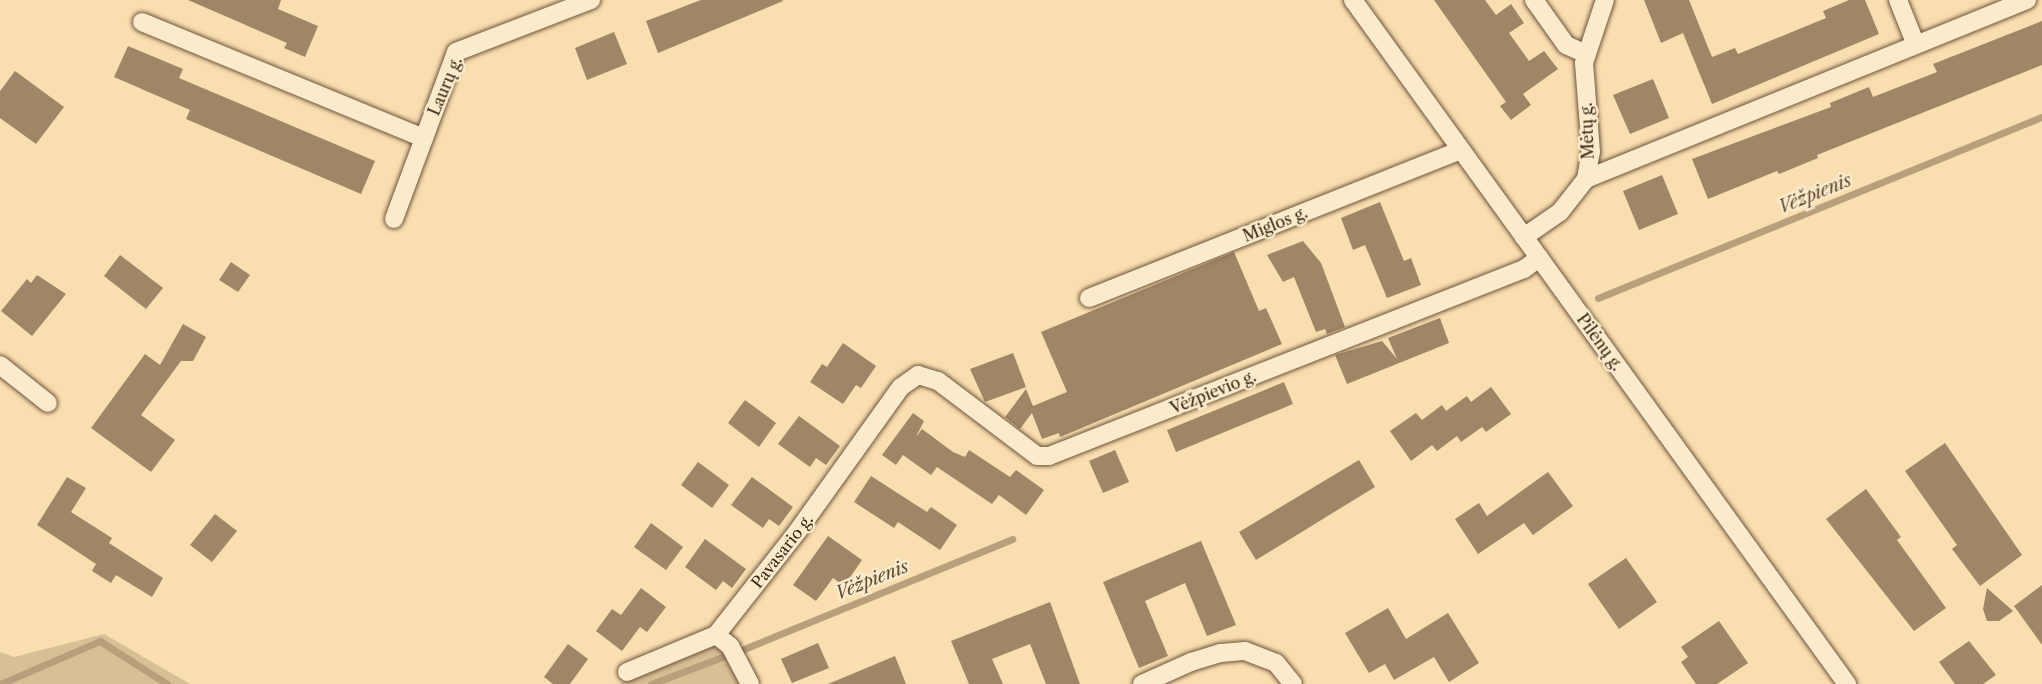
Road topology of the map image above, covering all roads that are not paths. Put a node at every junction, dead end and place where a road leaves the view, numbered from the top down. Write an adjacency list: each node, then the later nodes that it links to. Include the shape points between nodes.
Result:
1 (591, 0): 10 (street, Laurų g., via 456,52)
2 (1353, 0): 11 (street, Pilėnų g.)
3 (1534, 0): 9 (street, via 1566,45)
4 (1605, 0): 9 (street, Mėtų g.)
5 (1898, 0): 8 (street)
6 (2027, 0): 8 (street)
7 (142, 22): 10 (street)
8 (1916, 45): 12 (street)
9 (1586, 54): 12 (street, Mėtų g., via 1591,152)
10 (424, 138): 13 (street, Laurų g.)
11 (1460, 150): 14 (street, Pilėnų g.); 16 (street, Miglos g.)
12 (1586, 179): 14 (street, Mėtų g., via 1560,212)
13 (394, 219)
14 (1524, 237): 15 (street, Pilėnų g.)
15 (1539, 258): 18 (street, Vėžpievio g., via 1524,269 1049,456 1037,456 938,381 918,375); 25 (street, Pilėnų g.)
16 (1089, 298)
17 (0, 365): 19 (street)
18 (901, 387): 20 (street, Pavasario g., via 797,532)
19 (48, 403)
20 (716, 635): 21 (street, Pavasario g.); 22 (street, via 730,646)
21 (627, 672)
22 (750, 684)
23 (1142, 684): 24 (street, via 1191,662 1245,651 1276,663)
24 (1293, 684)
25 (1847, 684)

